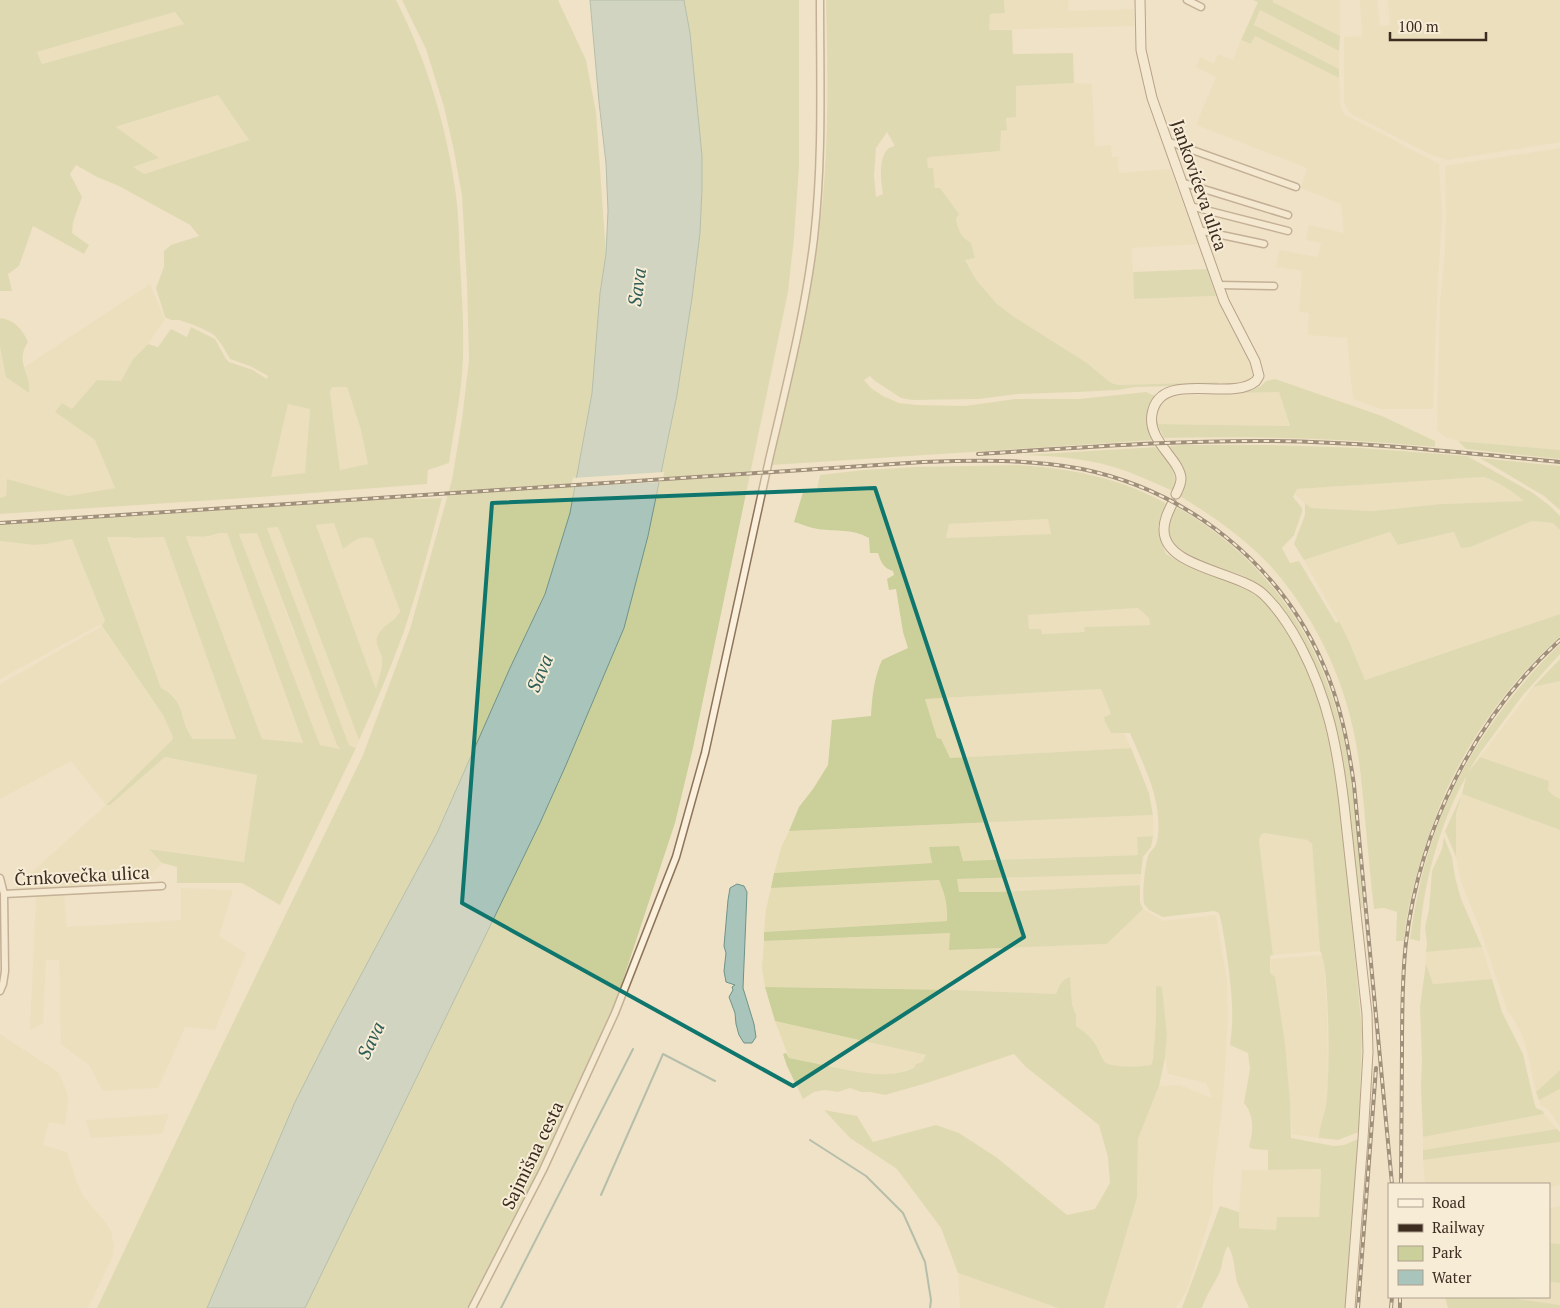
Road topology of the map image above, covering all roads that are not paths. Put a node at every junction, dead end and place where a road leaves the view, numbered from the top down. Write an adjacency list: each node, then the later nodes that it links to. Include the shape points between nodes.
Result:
1 (820, 0): 21 (street, Sajmišna cesta, via 820,167 805,300 705,754 676,857 615,1013 543,1170)
2 (1140, 0): 5 (main road, Jankovićeva ulica, via 1144,66)
3 (1187, 0): 4 (street)
4 (1201, 7)
5 (1167, 141): 6 (main road, Jankovićeva ulica); 7 (street)
6 (1181, 182): 8 (main road, Jankovićeva ulica); 9 (street)
7 (1296, 187)
8 (1190, 206): 10 (main road, Jankovićeva ulica); 11 (street)
9 (1288, 215)
10 (1198, 230): 12 (street); 13 (main road, Jankovićeva ulica)
11 (1288, 231)
12 (1264, 244)
13 (1218, 285): 14 (street); 15 (main road, Jankovićeva ulica, via 1258,373 1256,381 1245,387 1177,390 1165,394 1157,402 1152,423 1156,436 1180,474)
14 (1274, 286)
15 (1176, 494)
16 (1172, 504): 22 (main road, via 1164,526 1169,546 1187,561 1245,582 1270,601 1306,657 1330,721 1344,804 1367,1033 1365,1106)
17 (0, 878): 19 (street, Črnkovečka ulica)
18 (162, 886): 19 (street, Črnkovečka ulica)
19 (4, 894): 20 (street, Črnkovečka ulica, via 5,971)
20 (0, 991)
21 (472, 1308)
22 (1350, 1308)

